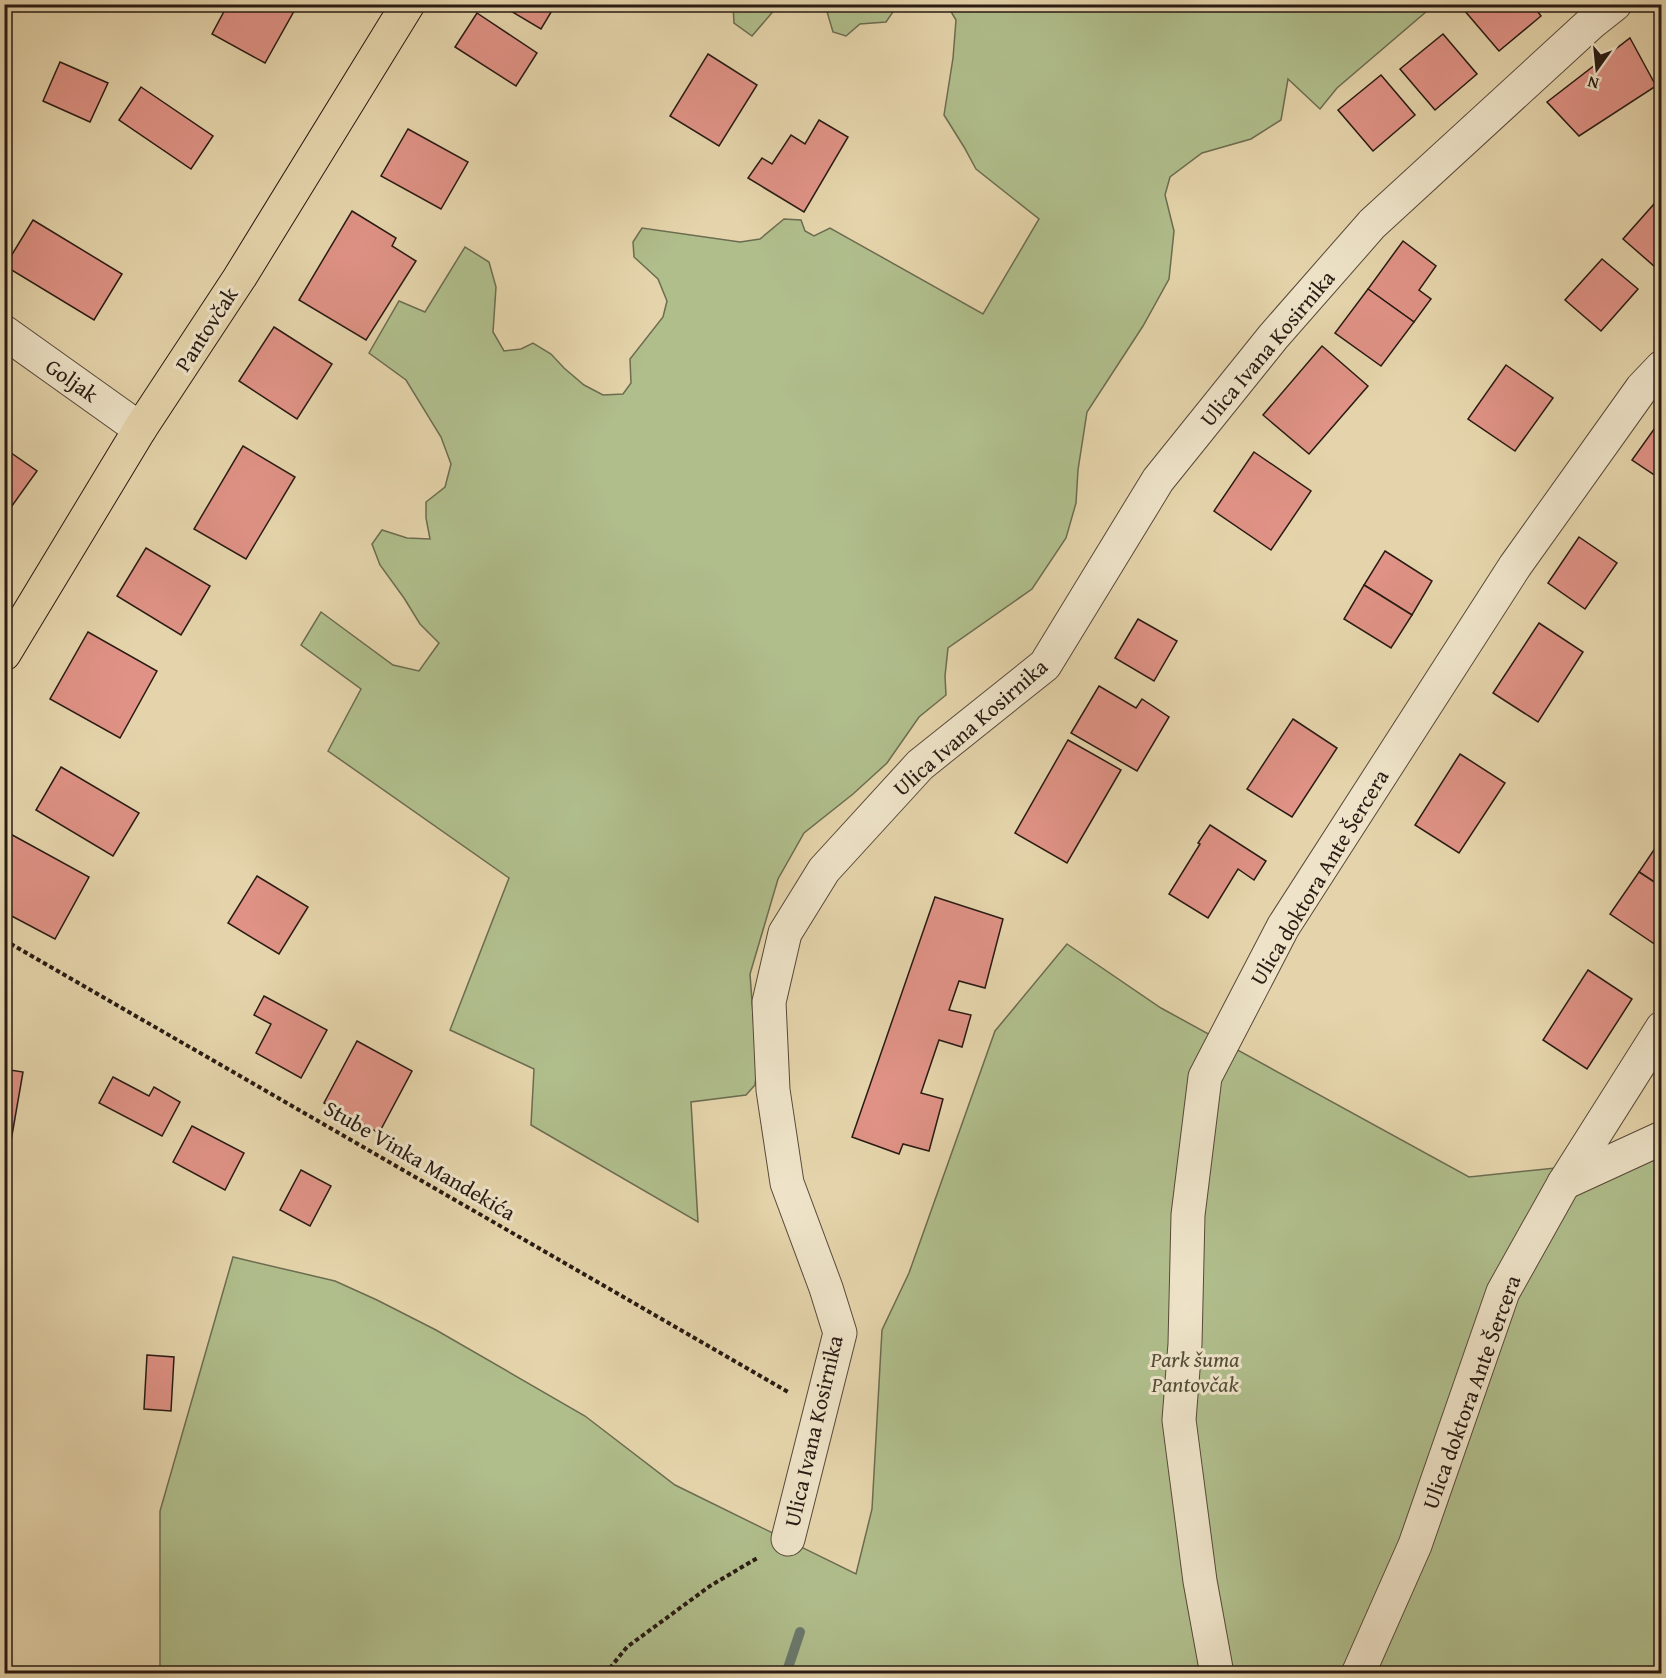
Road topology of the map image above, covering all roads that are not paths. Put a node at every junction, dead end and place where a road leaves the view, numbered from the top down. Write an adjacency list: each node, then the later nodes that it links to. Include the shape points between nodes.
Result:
1 (408, 4): 5 (main road, Pantovčak, via 240,277)
2 (1615, 4): 10 (street, Ulica Ivana Kosirnika, via 1365,233 1273,337 1158,480 1045,665 920,765 824,870 785,933 769,1002 773,1090 787,1183 840,1333)
3 (4, 332): 5 (street, Goljak)
4 (1662, 367): 11 (street, Ulica doktora Ante Šercera, via 1642,388 1515,566 1283,927 1205,1077 1188,1215 1179,1419 1200,1581)
5 (140, 429): 6 (main road, Pantovčak)
6 (4, 654)
7 (1662, 1028): 9 (street, Ulica doktora Ante Šercera)
8 (1662, 1138): 9 (street)
9 (1564, 1183): 12 (street, Ulica doktora Ante Šercera, via 1503,1292 1415,1545)
10 (788, 1539)
11 (1217, 1674)
12 (1358, 1674)

